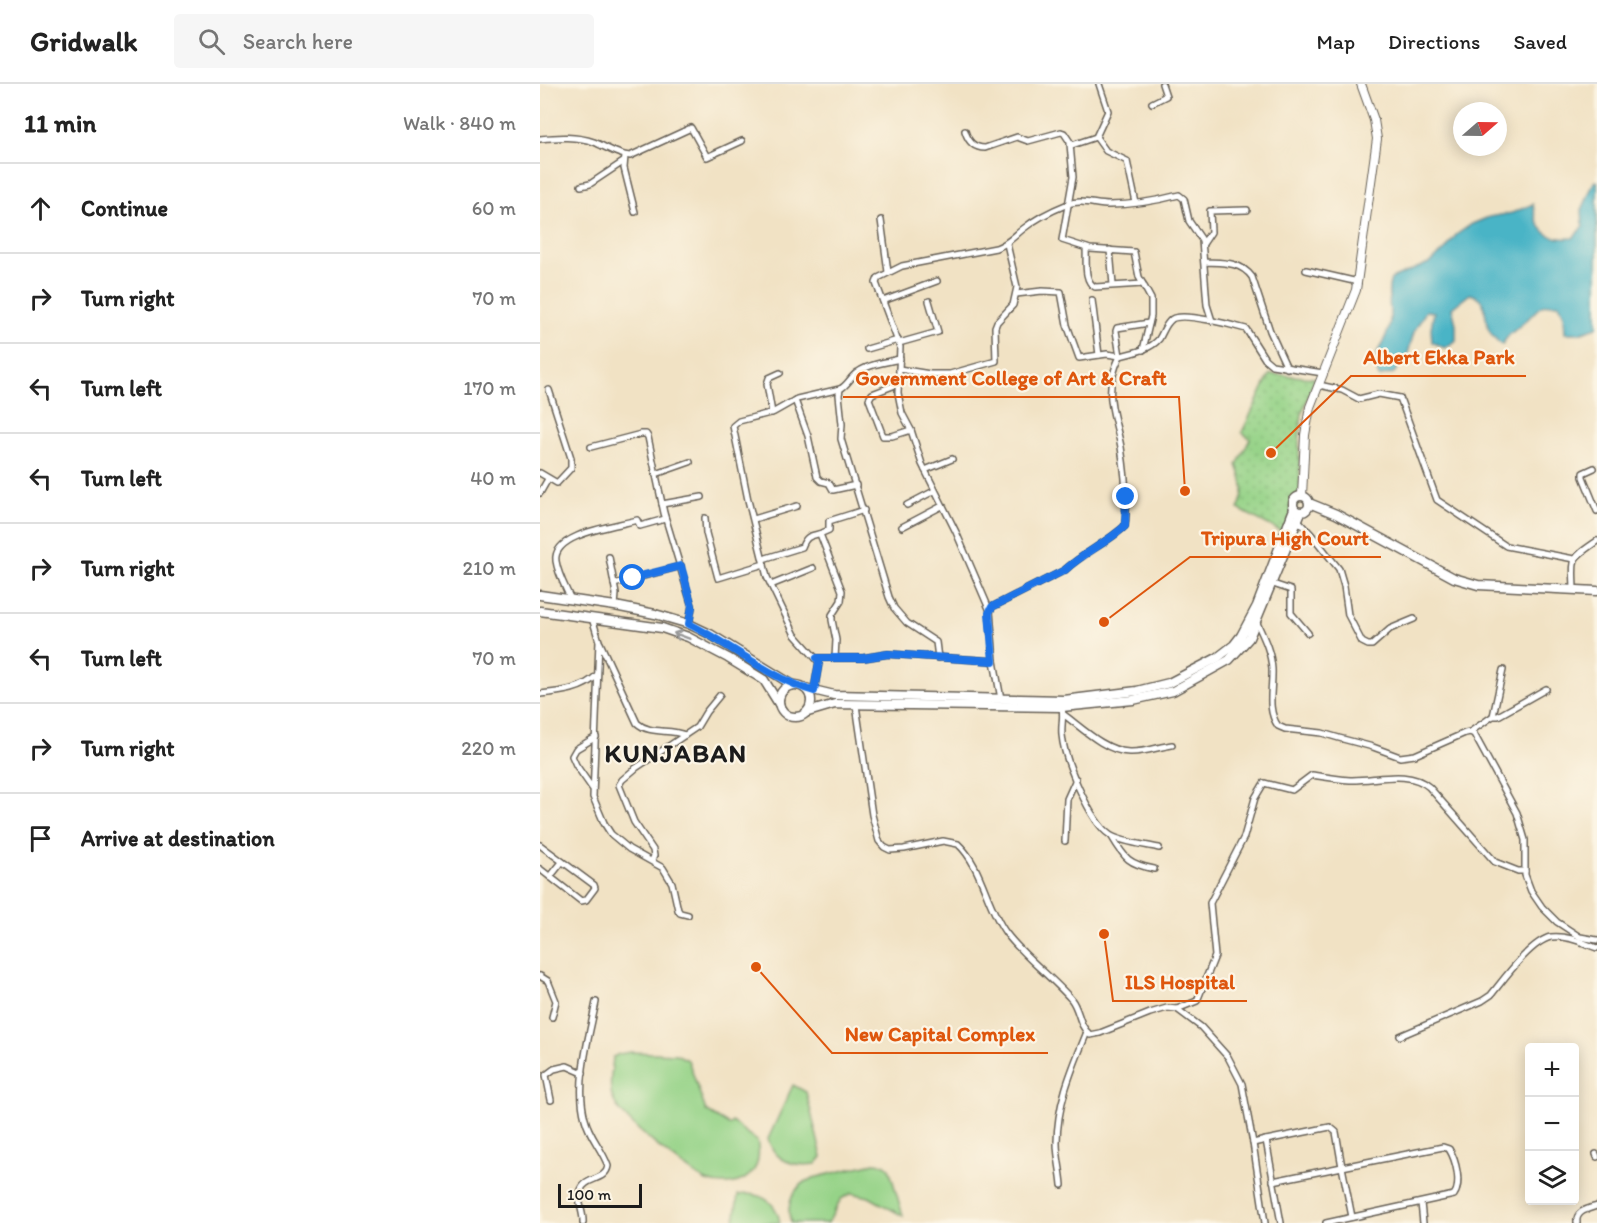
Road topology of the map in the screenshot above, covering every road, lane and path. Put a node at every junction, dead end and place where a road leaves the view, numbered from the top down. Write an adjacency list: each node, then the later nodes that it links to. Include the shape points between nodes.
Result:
1 (1099, 84): 6 (street, via 1108,111)
2 (1162, 84): 4 (street, via 1166,96)
3 (1361, 84): 25 (street, via 1377,139)
4 (1152, 103)
5 (964, 131): 9 (street, via 968,140 980,148 1017,137 1028,141 1061,132)
6 (1096, 137): 9 (street); 12 (street, via 1106,151 1127,161)
7 (540, 139): 10 (street, via 581,139)
8 (742, 141): 10 (street, via 707,158 690,128)
9 (1070, 144): 13 (street, via 1073,177)
10 (624, 159): 11 (street, via 590,184); 15 (street)
11 (581, 186)
12 (1136, 203): 13 (street); 18 (street, via 1182,196 1189,220)
13 (1069, 204): 17 (street, via 1025,227); 19 (street, via 1062,240)
14 (1247, 210): 18 (street, via 1210,211 1211,232)
15 (635, 212)
16 (881, 220): 23 (street)
17 (1007, 244): 23 (street); 28 (street, via 1017,281)
18 (1203, 244): 21 (street)
19 (1086, 248): 20 (street); 27 (street, via 1089,283)
20 (1110, 250): 26 (street, via 1134,252); 27 (street)
21 (1204, 262): 32 (street); 40 (street, via 1237,265 1252,277)
22 (1306, 270): 25 (street)
23 (888, 272): 31 (street, via 876,281)
24 (937, 281): 31 (street)
25 (1358, 282): 43 (street)
26 (1143, 284): 27 (street); 33 (street, via 1151,299)
27 (1113, 285)
28 (1016, 294): 37 (street, via 1061,292 1078,356); 41 (street, via 1011,309 995,327 996,361 950,374)
29 (929, 300): 34 (street, via 939,332)
30 (1092, 300): 37 (street)
31 (883, 301): 34 (street)
32 (1212, 321): 36 (street, via 1173,318 1159,339); 40 (street, via 1246,329 1265,359)
33 (1149, 323): 36 (street); 38 (street, via 1117,328)
34 (898, 341): 35 (street); 39 (street)
35 (867, 350)
36 (1143, 350): 38 (street)
37 (1099, 355): 38 (street)
38 (1120, 356): 92 (street, via 1110,401 1121,447 1125,526 1065,570)
39 (900, 359): 41 (street); 46 (street, via 864,369)
40 (1287, 368): 43 (street)
41 (899, 369): 44 (street)
42 (780, 373): 49 (street, via 767,384)
43 (1323, 373): 45 (street)
44 (898, 384): 50 (street, via 902,413); 50 (street, via 872,394 870,399 883,436)
45 (1319, 385): 62 (street, via 1306,422); 79 (street, via 1359,399 1379,394 1400,398 1437,500 1506,546)
46 (840, 389): 48 (street); 59 (street, via 841,439)
47 (549, 390): 58 (street, via 571,468 559,482)
48 (795, 400): 49 (street); 59 (street, via 819,480 829,483 833,490)
49 (772, 413): 74 (street, via 733,426)
50 (910, 430): 55 (street)
51 (591, 447): 57 (street, via 646,434)
52 (952, 459): 55 (street)
53 (690, 462): 57 (street)
54 (1594, 468): 70 (street, via 1583,472 1583,477)
55 (925, 470): 60 (street)
56 (540, 473): 58 (street)
57 (656, 474): 65 (street)
58 (548, 479): 61 (street)
59 (856, 485): 69 (street)
60 (934, 491): 66 (street); 68 (street)
61 (540, 493)
62 (1302, 496): 64 (main road); 71 (main road, via 1294,499)
63 (702, 497): 65 (street)
64 (1309, 503): 71 (main road, via 1308,509); 86 (main road, via 1467,583)
65 (662, 504): 73 (street)
66 (907, 505)
67 (796, 506): 74 (street)
68 (942, 506): 75 (street); 92 (street)
69 (864, 510): 76 (street, via 829,521 829,530); 101 (street, via 894,608 936,642)
70 (1597, 512)
71 (1298, 514): 84 (main road); 94 (street, via 1339,569 1348,615 1362,642 1372,645 1390,628); 110 (main road, via 1247,627 1234,645 1217,658 1169,683 1137,691 1064,700)
72 (705, 518): 80 (street, via 718,578)
73 (666, 519): 81 (street); 89 (street, via 640,526 637,520 582,534 561,545 556,560)
74 (754, 519): 80 (street)
75 (902, 527)
76 (820, 534): 80 (street, via 804,539 802,547); 100 (street, via 842,591 832,615)
77 (1597, 541): 79 (street)
78 (609, 557): 83 (street)
79 (1574, 559): 86 (street)
80 (764, 561): 85 (street)
81 (681, 566): 83 (street); 96 (street, via 692,606)
82 (813, 568): 85 (street)
83 (614, 584): 90 (street)
84 (1273, 584): 95 (main road); 97 (street, via 1291,590 1291,613)
85 (771, 585): 99 (street, via 795,635)
86 (1574, 589): 87 (main road)
87 (1597, 591)
88 (540, 595): 89 (main road)
89 (571, 600): 90 (main road)
90 (615, 606): 96 (main road)
91 (540, 611): 93 (main road)
92 (990, 611): 102 (street)
93 (592, 618): 98 (street); 111 (main road, one-way to 93, via 764,680 688,637 662,628)
94 (1414, 619)
95 (1257, 623): 113 (main road, via 1250,638 1229,660 1173,691); 116 (street, via 1269,650 1271,712 1278,726 1322,733 1405,757)
96 (689, 624): 105 (main road)
97 (1308, 633)
98 (599, 641): 104 (street); 117 (street, via 638,723 647,729)
99 (817, 658): 100 (street); 107 (street)
100 (835, 658): 101 (street, via 888,654)
101 (938, 658): 102 (street)
102 (993, 661): 110 (street)
103 (1503, 669): 115 (street)
104 (597, 675): 108 (street, via 579,686); 118 (street)
105 (793, 685): 107 (main road); 111 (main road, via 783,689)
106 (1546, 688): 115 (street)
107 (809, 690): 110 (main road, via 834,695); 114 (main road)
108 (540, 694)
109 (720, 695): 117 (street, via 698,727)
110 (1001, 699)
111 (778, 704): 114 (main road, via 789,717)
112 (856, 705): 113 (main road); 114 (main road, via 835,704); 139 (street, via 879,841 890,850 943,841 958,844 970,858 1006,933 1070,998)
113 (1063, 711): 119 (street, via 1098,739 1120,750 1137,752); 120 (street, via 1062,736)
114 (808, 712)
115 (1493, 716): 116 (street)
116 (1470, 732): 130 (street, via 1478,738 1517,813 1525,840)
117 (685, 735): 126 (street, via 636,768 619,785 634,822 653,850)
118 (596, 737): 121 (street); 121 (street, via 576,749 572,756)
119 (1172, 744)
120 (1076, 779): 122 (street, via 1092,815); 123 (street, via 1067,799)
121 (592, 789): 126 (street, via 594,803 611,834 629,849)
122 (1112, 837): 125 (street); 129 (street, via 1130,862)
123 (1065, 841)
124 (540, 845): 127 (street)
125 (1159, 848)
126 (652, 860): 132 (street, via 669,876 678,910)
127 (562, 862): 131 (street); 131 (street, via 594,885 586,900 581,901)
128 (540, 869): 131 (street)
129 (1154, 869)
130 (1525, 871): 133 (street, via 1531,891 1557,922 1580,936); 137 (street, via 1495,862 1429,787 1418,780 1351,780 1312,775 1292,790 1264,783 1255,798 1244,837 1210,903 1215,956 1202,991 1197,1001)
131 (550, 877)
132 (688, 915)
133 (1597, 940)
134 (1597, 948): 140 (street, via 1570,939 1545,939 1535,945 1491,995)
135 (540, 976): 138 (street, via 548,981 556,1001)
136 (596, 1002): 141 (street)
137 (1177, 1009): 139 (street, via 1150,1013 1100,1033); 144 (street, via 1202,1026 1234,1068 1242,1084)
138 (552, 1017)
139 (1087, 1032): 147 (street, via 1060,1110 1057,1145)
140 (1400, 1036)
141 (583, 1073): 142 (street, via 567,1066 549,1072 546,1079); 151 (street, via 585,1120 608,1166 603,1175 581,1190)
142 (551, 1100)
143 (1266, 1140): 144 (street); 145 (street, via 1330,1127 1336,1132); 146 (street)
144 (1253, 1143): 152 (street)
145 (1342, 1167): 146 (street); 148 (street, via 1449,1149 1457,1192); 150 (street)
146 (1273, 1181): 153 (street)
147 (1062, 1185)
148 (1421, 1203): 150 (street); 155 (street)
149 (1597, 1206): 156 (street, via 1579,1214)
150 (1352, 1217): 154 (street)
151 (584, 1223)
152 (1265, 1223)
153 (1281, 1223)
154 (1326, 1223)
155 (1423, 1223)
156 (1577, 1223)

